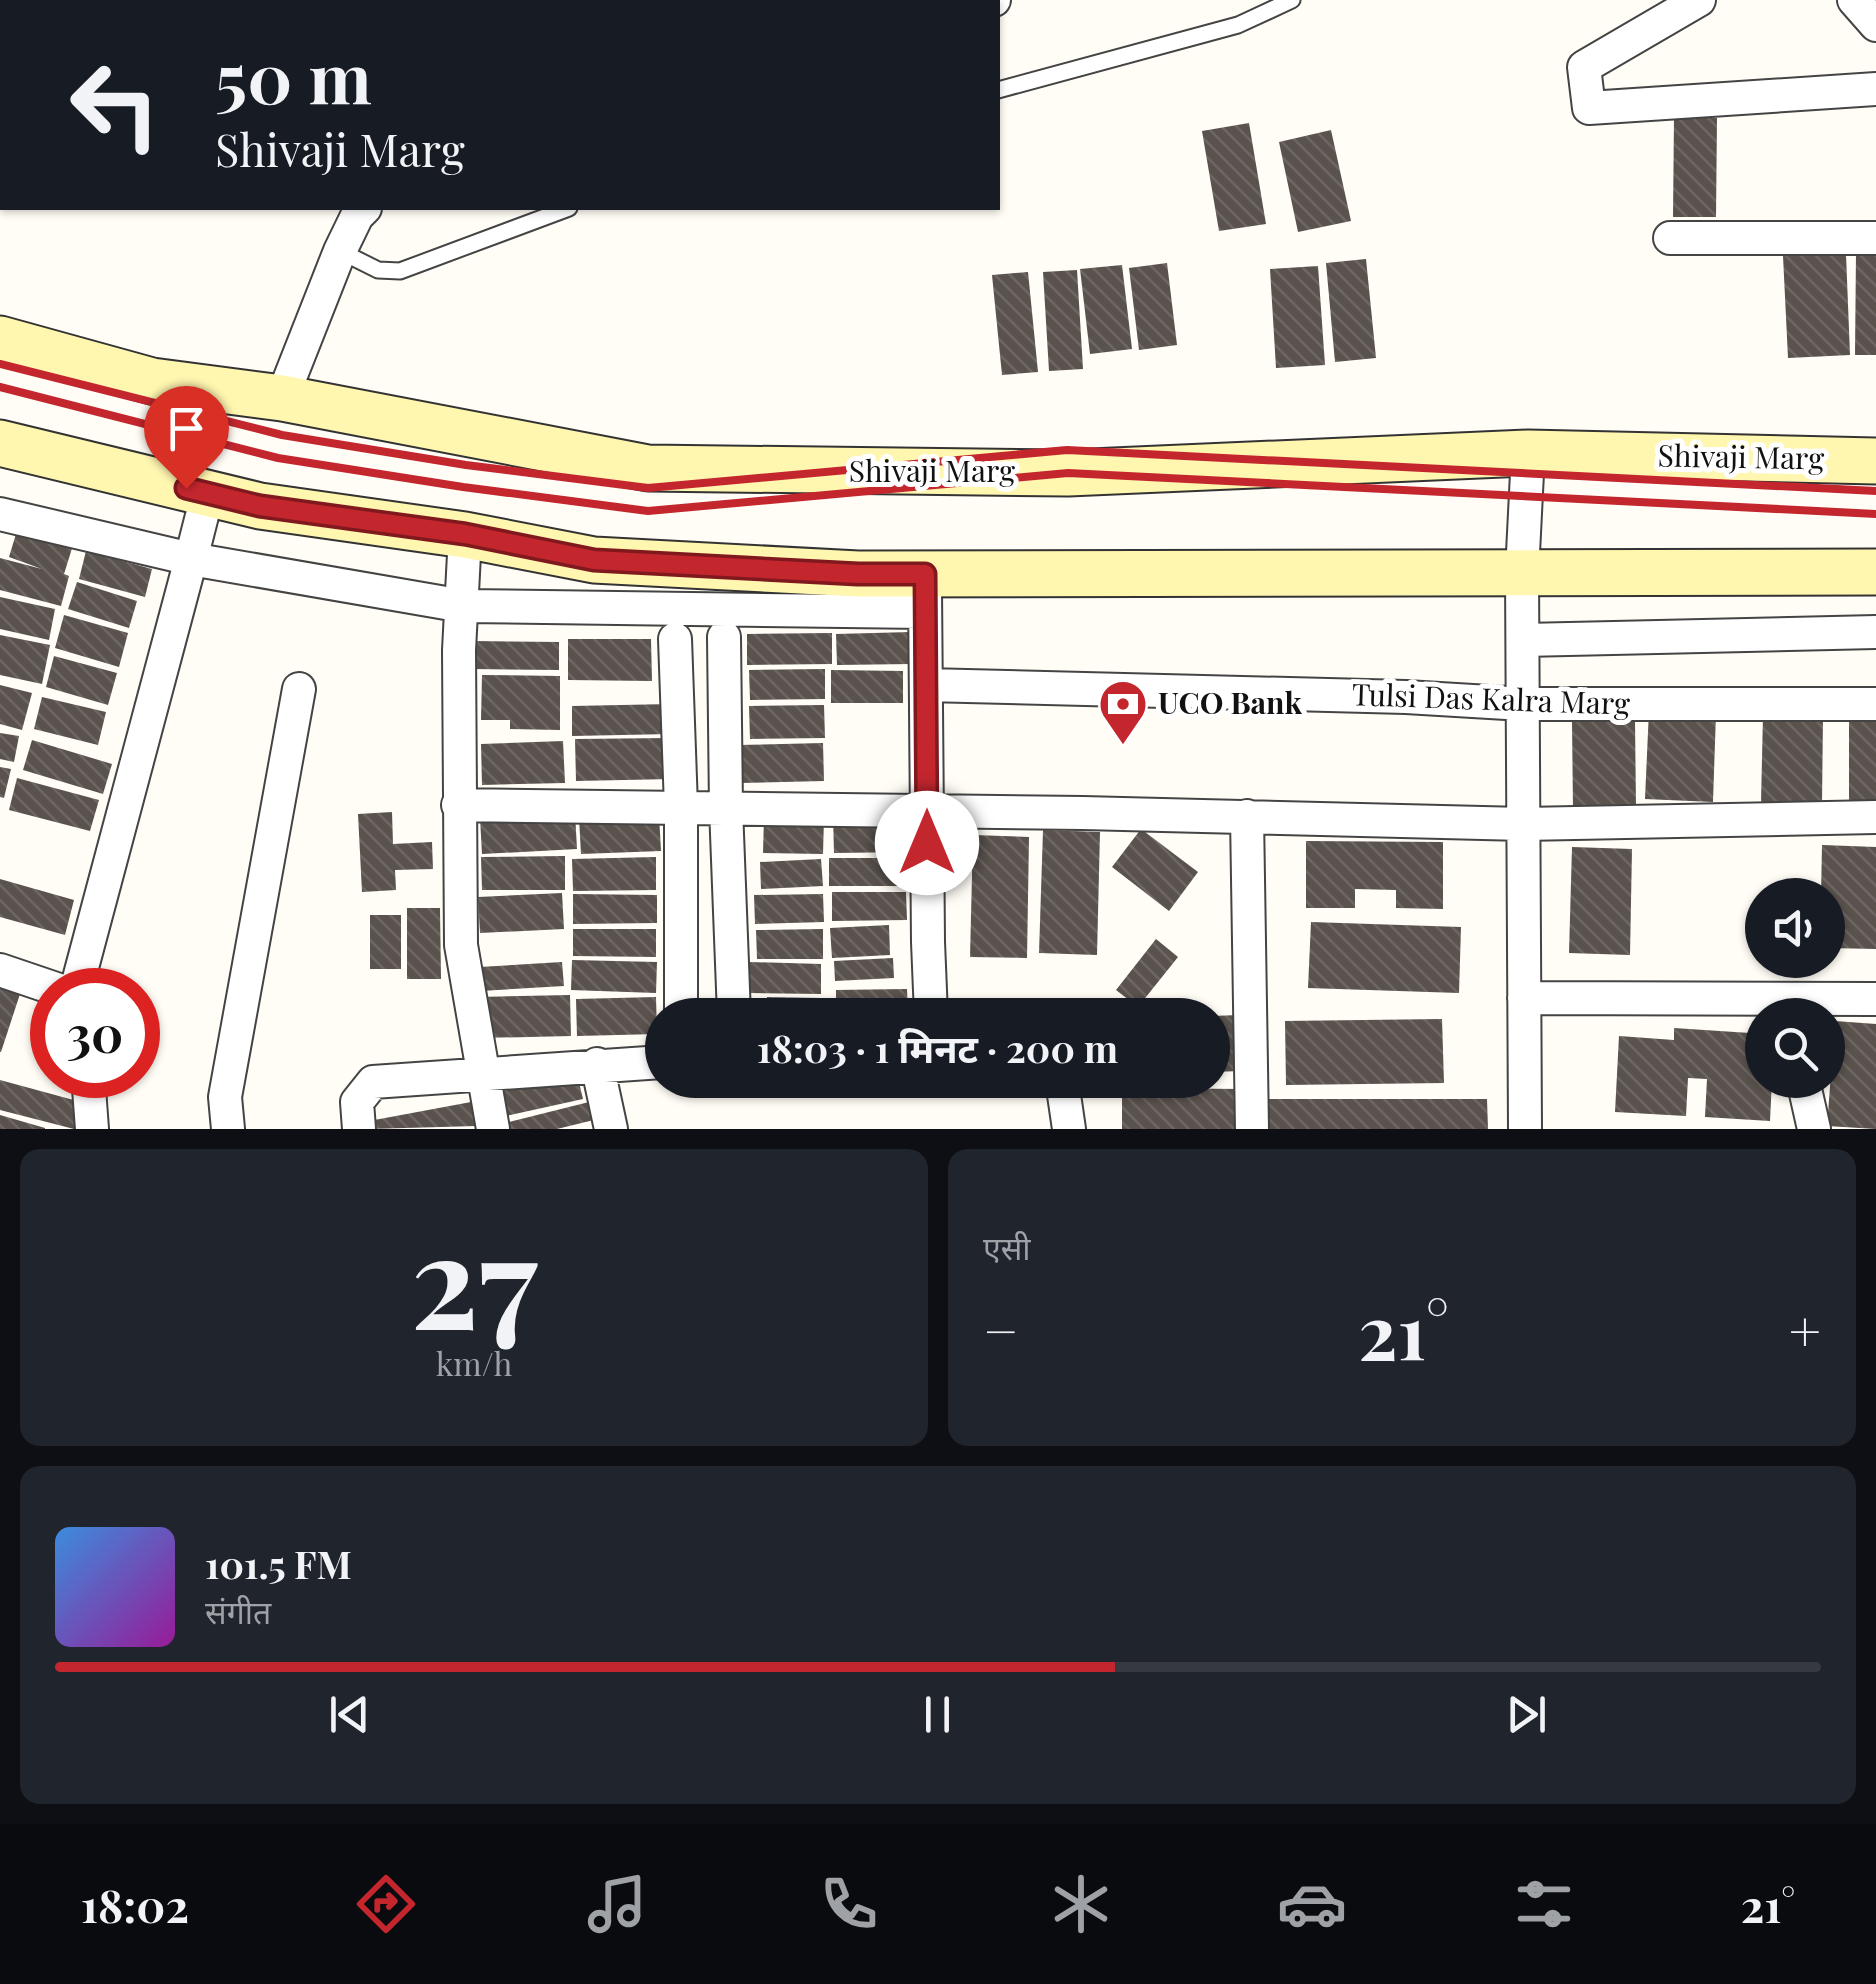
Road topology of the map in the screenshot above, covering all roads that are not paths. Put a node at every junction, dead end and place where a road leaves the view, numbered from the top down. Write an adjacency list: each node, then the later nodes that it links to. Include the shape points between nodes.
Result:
1 (1292, 0): 5 (lane, via 1238,25)
2 (1700, 0): 6 (street, via 1584,67 1589,108)
3 (1854, 0): 4 (street)
4 (1876, 26)
5 (1000, 89)
6 (1876, 89)
7 (358, 210): 11 (street)
8 (564, 210): 11 (lane, via 400,271 378,270)
9 (1670, 238): 10 (street)
10 (1876, 238)
11 (340, 252): 13 (street)
12 (0, 339): 13 (main road, Shivaji Marg, via 152,381)
13 (282, 398): 15 (main road, Shivaji Marg, via 648,468 1068,473)
14 (0, 443): 17 (main road)
15 (1528, 454): 16 (main road, Shivaji Marg); 22 (street)
16 (1876, 461)
17 (208, 492): 19 (main road, via 260,506); 20 (street)
18 (0, 514): 20 (street)
19 (465, 534): 23 (main road, via 594,560 858,574); 24 (street)
20 (191, 560): 24 (street); 40 (street)
21 (1876, 572): 22 (main road)
22 (1522, 573): 23 (main road); 28 (street)
23 (925, 593): 24 (street); 29 (street)
24 (462, 606): 33 (street)
25 (1876, 632): 28 (street)
26 (724, 637): 35 (street)
27 (675, 639): 34 (street)
28 (1523, 640): 31 (street)
29 (926, 685): 31 (street, Tulsi Das Kalra Marg); 36 (street)
30 (299, 689): 57 (street, via 225,1097)
31 (1523, 704): 32 (street, Tulsi Das Kalra Marg); 39 (street)
32 (1876, 704)
33 (458, 805): 34 (street); 52 (street, via 461,945)
34 (681, 807): 35 (street); 43 (street)
35 (726, 808): 36 (street); 44 (street)
36 (927, 810): 37 (street); 45 (street)
37 (1247, 816): 39 (street); 62 (street)
38 (1876, 817): 39 (street)
39 (1524, 824): 46 (street)
40 (82, 968)
41 (0, 970): 42 (street)
42 (30, 980)
43 (681, 998)
44 (733, 998)
45 (931, 998)
46 (1524, 998): 49 (street); 63 (street)
47 (1876, 1000): 48 (street)
48 (1845, 1002)
49 (1745, 1006)
50 (645, 1063): 51 (street)
51 (598, 1064): 52 (street); 60 (street)
52 (482, 1073): 58 (street, via 373,1082 357,1102); 59 (street)
53 (90, 1098): 56 (street)
54 (1064, 1098): 61 (street)
55 (1806, 1098): 64 (street)
56 (92, 1129)
57 (228, 1129)
58 (359, 1129)
59 (493, 1129)
60 (610, 1129)
61 (1069, 1129)
62 (1252, 1129)
63 (1524, 1129)
64 (1814, 1129)

